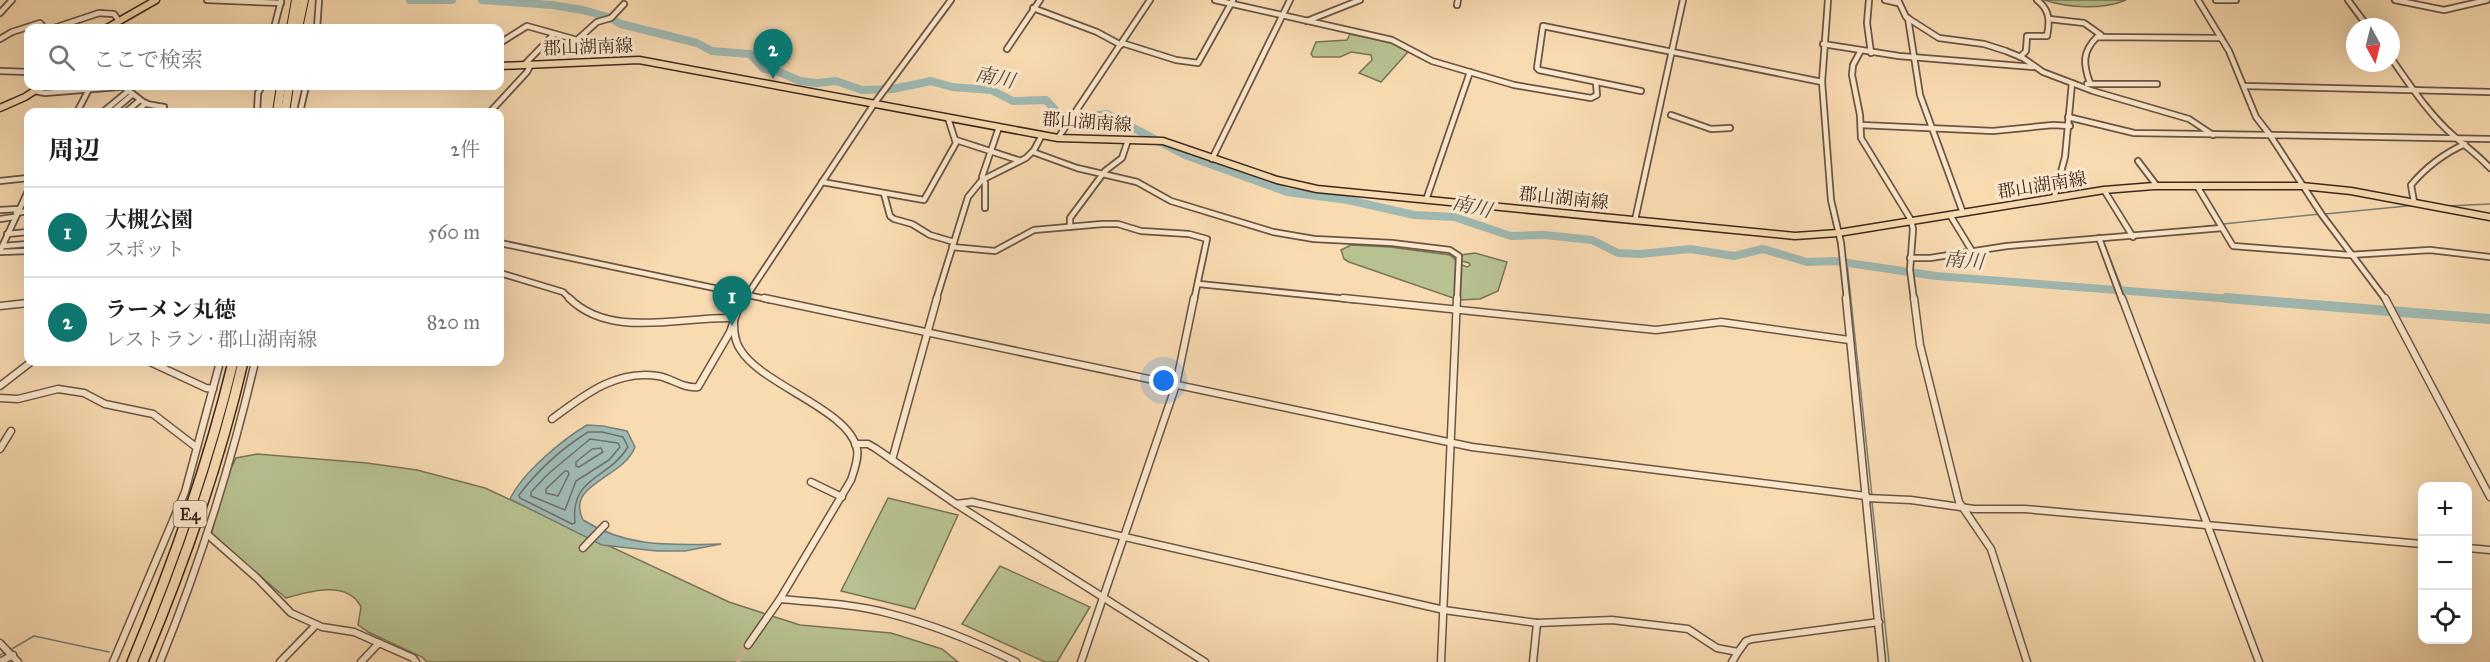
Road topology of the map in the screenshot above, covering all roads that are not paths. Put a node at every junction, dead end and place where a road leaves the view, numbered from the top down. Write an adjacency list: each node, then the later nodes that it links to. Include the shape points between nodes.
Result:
1 (12, 0): 29 (street)
2 (156, 0): 34 (main road)
3 (207, 0): 25 (street)
4 (296, 0): 39 (highway)
5 (304, 0): 40 (highway)
6 (319, 0): 41 (street)
7 (951, 0): 84 (street)
8 (1040, 0): 28 (street)
9 (1150, 0): 48 (street)
10 (1215, 0): 26 (street)
11 (1290, 0): 30 (street)
12 (1360, 0): 35 (street)
13 (1683, 0): 51 (street)
14 (1828, 0): 49 (street)
15 (1869, 0): 53 (street, via 1867,23)
16 (1885, 0): 24 (street)
17 (2037, 0): 33 (street)
18 (2198, 0): 45 (street)
19 (2216, 0): 20 (street)
20 (2236, 0)
21 (2348, 0): 32 (street)
22 (2395, 0): 23 (street, via 2444,10)
23 (2487, 0)
24 (1898, 1): 31 (street)
25 (281, 2): 38 (street)
26 (1232, 2): 30 (street); 48 (street, via 1198,63)
27 (624, 4): 43 (street, via 611,18 598,21 577,40)
28 (1033, 8): 48 (street); 50 (street)
29 (0, 14)
30 (1282, 16): 35 (street); 117 (street)
31 (1908, 18): 54 (street, via 1939,38 1984,44); 55 (street)
32 (2361, 18)
33 (2049, 19): 44 (street, via 2087,23); 54 (street, via 2046,37 2027,36 2026,51)
34 (119, 21): 36 (street, via 114,14 101,13); 37 (main road)
35 (1306, 21): 62 (street, via 1392,40 1432,61)
36 (67, 24)
37 (114, 24)
38 (275, 24)
39 (292, 24)
40 (299, 24)
41 (316, 24)
42 (24, 28): 46 (street)
43 (554, 34): 47 (street, via 526,26); 56 (street)
44 (2101, 35): 45 (street); 66 (street, via 2093,39 2083,64)
45 (2221, 38): 68 (street)
46 (0, 39)
47 (504, 40)
48 (1121, 44): 109 (street)
49 (1824, 45): 52 (street); 63 (street)
50 (1007, 49)
51 (1672, 50): 63 (street); 64 (street, via 1543,26 1538,69); 143 (street)
52 (1860, 51): 53 (street); 101 (street, via 1852,75)
53 (1872, 53): 55 (street)
54 (2020, 57): 58 (street)
55 (1913, 58): 58 (street); 104 (street)
56 (528, 64): 57 (main road, 郡山湖南線); 84 (main road, 郡山湖南線, via 639,60); 97 (street)
57 (504, 66)
58 (2033, 67): 65 (street)
59 (0, 71): 61 (street)
60 (2400, 71): 77 (street)
61 (24, 72)
62 (1470, 72): 64 (street, via 1581,98 1596,98); 133 (street)
63 (1822, 82): 150 (street, via 1831,200)
64 (1596, 83): 79 (street)
65 (2072, 83): 69 (street); 99 (street)
66 (2090, 83): 67 (street); 69 (street)
67 (2157, 84)
68 (2244, 86): 77 (street); 108 (street, via 2256,117)
69 (2082, 87): 107 (street, via 2189,119)
70 (88, 90): 78 (street); 88 (street)
71 (125, 90): 89 (street)
72 (129, 90): 81 (street)
73 (260, 90): 93 (street)
74 (280, 90): 94 (highway)
75 (288, 90): 95 (highway)
76 (305, 90): 96 (street)
77 (2414, 90): 80 (street); 110 (street)
78 (35, 91): 87 (main road)
79 (1641, 92)
80 (2490, 92)
81 (134, 94): 82 (street); 90 (street)
82 (140, 100): 83 (street); 91 (street)
83 (146, 104): 85 (street); 92 (street)
84 (874, 104): 100 (main road, 郡山湖南線); 125 (street)
85 (156, 106): 86 (street)
86 (164, 107)
87 (0, 108)
88 (80, 108)
89 (107, 108)
90 (117, 108)
91 (131, 108)
92 (141, 108)
93 (257, 108)
94 (278, 108)
95 (286, 108)
96 (301, 108)
97 (493, 108)
98 (1671, 115): 105 (street, via 1711,129)
99 (2068, 117): 102 (street); 107 (street, via 2134,133)
100 (948, 118): 103 (main road, 郡山湖南線); 112 (street)
101 (1861, 125): 104 (street); 144 (street, via 1866,148)
102 (2070, 126): 104 (street); 132 (street)
103 (999, 127): 106 (main road, 郡山湖南線); 116 (street)
104 (1931, 128): 139 (street)
105 (1730, 129)
106 (1042, 135): 109 (main road, 郡山湖南線); 115 (street)
107 (2213, 135): 108 (street)
108 (2270, 135): 110 (street); 128 (street)
109 (1058, 138): 113 (main road, 郡山湖南線)
110 (2457, 139): 111 (street); 114 (street)
111 (2490, 139)
112 (956, 140): 116 (street); 130 (street, via 924,200)
113 (1128, 140): 117 (main road, 郡山湖南線, via 1163,141); 121 (street, via 1122,158)
114 (2464, 144): 120 (street); 134 (street, via 2447,151 2411,185)
115 (1033, 152): 118 (street); 121 (street)
116 (990, 153): 118 (street); 123 (street)
117 (1212, 159): 133 (main road, 郡山湖南線, via 1299,186)
118 (1018, 160): 123 (street)
119 (2138, 161): 126 (street)
120 (2490, 168)
121 (1104, 173): 145 (street, via 1070,218); 169 (street, via 1137,182 1171,201 1273,232 1453,251 1460,258)
122 (24, 178): 124 (street)
123 (982, 180): 135 (street); 154 (street, via 971,190)
124 (0, 181)
125 (822, 182): 130 (street); 165 (street)
126 (2157, 186): 127 (main road, 郡山湖南線); 129 (main road, 郡山湖南線)
127 (2196, 186): 128 (main road, 郡山湖南線); 146 (street)
128 (2302, 186): 134 (main road, 郡山湖南線); 159 (street)
129 (2104, 190): 132 (main road, 郡山湖南線); 151 (street)
130 (884, 194): 154 (street, via 894,219)
131 (24, 198): 138 (street)
132 (2054, 198): 139 (main road, 郡山湖南線)
133 (1426, 200): 143 (main road, 郡山湖南線)
134 (2414, 202): 141 (main road, 郡山湖南線)
135 (985, 208)
136 (0, 210): 138 (street)
137 (24, 212): 138 (street)
138 (16, 213): 142 (street); 149 (street)
139 (1963, 213): 140 (main road, 郡山湖南線)
140 (1950, 215): 144 (main road, 郡山湖南線); 157 (street)
141 (2490, 217)
142 (0, 219)
143 (1635, 220): 150 (main road, 郡山湖南線, via 1795,236)
144 (1912, 222): 150 (main road, 郡山湖南線); 161 (street)
145 (1070, 227): 154 (street, via 1034,230 994,251); 164 (street, via 1114,224 1141,231 1203,236 1207,239)
146 (2222, 228): 151 (street); 159 (street, via 2233,246)
147 (24, 232): 149 (street)
148 (0, 233): 149 (street)
149 (7, 233): 156 (street)
150 (1838, 233): 172 (street)
151 (2133, 237): 152 (street)
152 (2099, 238): 157 (street); 199 (street)
153 (504, 244): 165 (street)
154 (953, 244): 171 (street)
155 (24, 245): 156 (street)
156 (1, 250): 158 (street)
157 (1972, 251): 161 (street)
158 (24, 252)
159 (2353, 255): 160 (street, via 2430,250); 168 (street)
160 (2490, 256)
161 (1910, 258): 162 (street)
162 (1910, 273): 197 (street, via 1920,345)
163 (504, 274): 170 (street, via 563,292 576,305 611,321)
164 (1199, 284): 169 (street); 179 (street)
165 (747, 295): 170 (street); 171 (street)
166 (24, 303): 167 (street)
167 (0, 306)
168 (2390, 308): 193 (street)
169 (1458, 310): 172 (street, via 1656,330 1721,322); 185 (street)
170 (734, 318): 183 (street, via 698,387 690,388 660,376 621,378 588,392); 186 (street, via 734,338 748,360 848,429)
171 (926, 333): 179 (street); 191 (street)
172 (1849, 340): 195 (street)
173 (26, 366): 180 (street)
174 (159, 366): 181 (street)
175 (219, 366): 181 (street)
176 (232, 366): 220 (highway, E4, via 189,516)
177 (242, 366): 221 (highway, E4, via 204,503)
178 (254, 366): 188 (street)
179 (1176, 385): 185 (street); 201 (street)
180 (0, 386)
181 (213, 389): 189 (street)
182 (0, 398): 189 (street, via 18,399 58,389 84,393 105,404 153,414)
183 (552, 419)
184 (11, 431): 187 (street)
185 (1452, 443): 195 (street); 208 (street)
186 (855, 444): 191 (street, via 871,445); 194 (street, via 855,469)
187 (0, 448)
188 (234, 449): 190 (street); 200 (street)
189 (198, 450): 219 (street, via 175,518)
190 (226, 450)
191 (892, 460): 196 (street)
192 (811, 482): 194 (street)
193 (2490, 496)
194 (842, 497): 207 (street)
195 (1866, 497): 197 (street); 209 (street)
196 (956, 504): 201 (street, via 972,502); 206 (street)
197 (1963, 507): 199 (street); 233 (street, via 1991,549)
198 (605, 525): 203 (street)
199 (2207, 525): 202 (street); 234 (street)
200 (207, 534): 211 (street, via 291,613); 222 (street)
201 (1124, 537): 206 (street); 208 (street)
202 (2418, 544)
203 (584, 548)
204 (2472, 548): 205 (street)
205 (2490, 550)
206 (1104, 598): 227 (street); 228 (street)
207 (780, 599): 214 (street); 226 (street, via 889,613 976,642)
208 (1444, 610): 210 (street); 229 (street)
209 (1879, 622): 215 (street, via 1752,639); 232 (street)
210 (1537, 623): 215 (street, via 1612,620 1688,629 1717,648); 230 (street)
211 (316, 625): 213 (street, via 354,632); 223 (street)
212 (0, 643): 216 (street)
213 (379, 643): 224 (street); 225 (street)
214 (748, 645)
215 (1738, 652): 231 (street)
216 (12, 655): 217 (street); 218 (street)
217 (0, 662)
218 (18, 662)
219 (112, 662)
220 (132, 662)
221 (143, 662)
222 (160, 662)
223 (280, 662)
224 (362, 662)
225 (416, 662)
226 (1017, 662)
227 (1081, 662)
228 (1205, 662)
229 (1441, 662)
230 (1533, 662)
231 (1732, 662)
232 (1882, 662)
233 (2027, 662)
234 (2259, 662)

